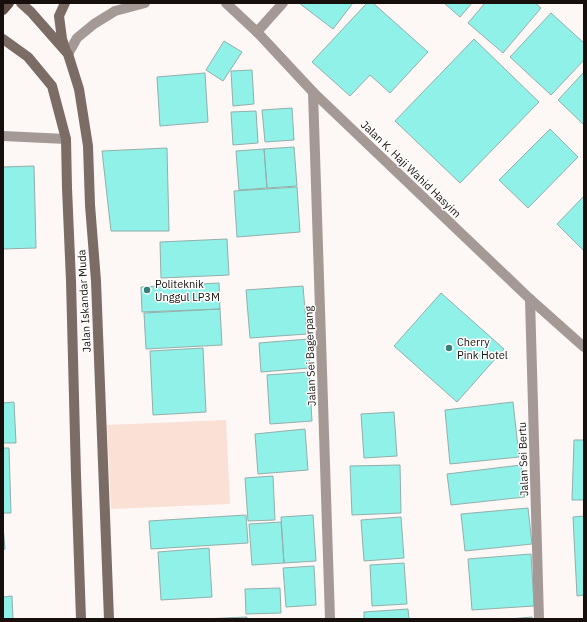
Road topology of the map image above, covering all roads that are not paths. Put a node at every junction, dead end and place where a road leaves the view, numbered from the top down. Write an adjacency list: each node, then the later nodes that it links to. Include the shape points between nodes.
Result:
1 (9, 3): 7 (main road)
2 (21, 3): 10 (main road, Jalan Iskandar Muda)
3 (65, 3): 10 (main road, via 59,16 62,39)
4 (145, 3): 10 (street, via 116,11 94,24 77,38)
5 (226, 3): 8 (street, Jalan K. Haji Wahid Hasyim)
6 (283, 3): 8 (street)
7 (3, 10)
8 (257, 32): 11 (street, Jalan K. Haji Wahid Hasyim)
9 (3, 39): 13 (main road, Jalan Iskandar Muda, via 28,57 52,86)
10 (68, 54): 17 (main road, Jalan Iskandar Muda, via 79,89 88,146 96,281)
11 (313, 92): 14 (street, Jalan K. Haji Wahid Hasyim); 18 (street, Jalan Sei Bagerpang)
12 (3, 136): 13 (street)
13 (66, 139): 16 (main road, Jalan Iskandar Muda)
14 (530, 299): 15 (street, Jalan K. Haji Wahid Hasyim); 19 (street, Jalan Sei Bertu)
15 (584, 347)
16 (82, 619)
17 (109, 619)
18 (330, 619)
19 (539, 619)

